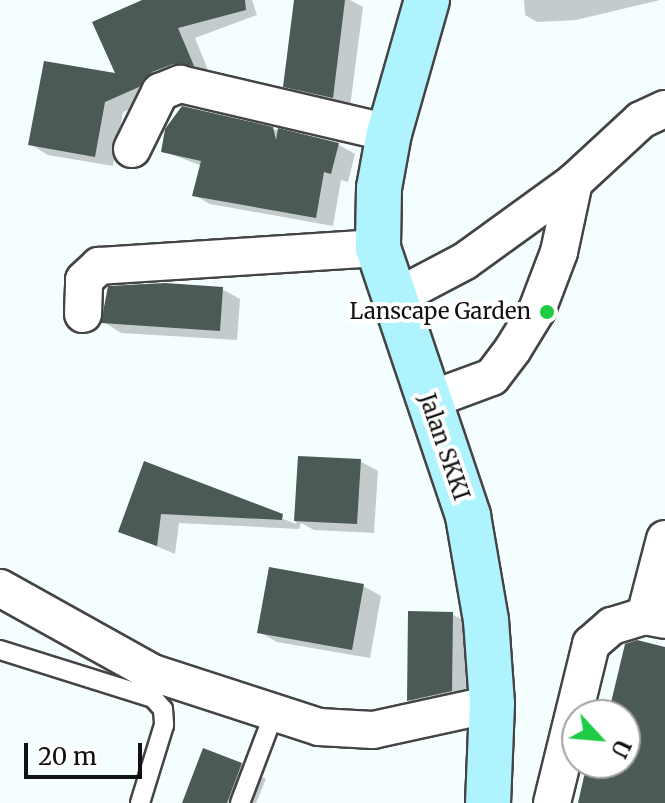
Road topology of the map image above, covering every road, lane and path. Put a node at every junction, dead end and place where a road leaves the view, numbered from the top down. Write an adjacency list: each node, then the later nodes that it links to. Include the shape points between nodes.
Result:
1 (427, 0): 3 (main road, Jalan SKKI)
2 (665, 109): 5 (street, via 632,127)
3 (393, 115): 4 (street, via 180,84 160,92); 6 (main road, Jalan SKKI, via 379,188)
4 (132, 149)
5 (574, 182): 7 (street, via 465,261); 9 (street, via 559,252 537,310 513,349 492,377)
6 (378, 248): 7 (main road, Jalan SKKI); 8 (street, via 99,266 84,280)
7 (393, 299): 9 (main road, Jalan SKKI)
8 (83, 314)
9 (427, 401): 14 (main road, Jalan SKKI, via 468,516 486,620)
10 (665, 539): 12 (street)
11 (0, 588): 15 (street, via 153,673)
12 (655, 618): 19 (street, via 612,626 591,644)
13 (0, 650): 16 (lane, via 153,698 163,709 164,725)
14 (492, 704): 15 (street, via 373,730 319,727); 18 (main road, Jalan SKKI)
15 (273, 716): 17 (lane)
16 (140, 803)
17 (240, 803)
18 (488, 803)
19 (552, 803)

